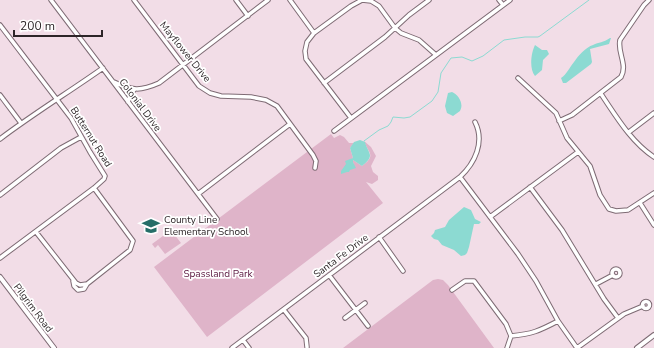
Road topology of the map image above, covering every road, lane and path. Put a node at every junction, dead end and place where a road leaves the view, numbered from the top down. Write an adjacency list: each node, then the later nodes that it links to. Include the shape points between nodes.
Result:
1 (51, 0): 17 (street, Colonial Drive)
2 (134, 0): 16 (street, Mayflower Drive)
3 (236, 0): 11 (street)
4 (268, 0): 11 (street)
5 (290, 0): 14 (street)
6 (429, 0): 13 (street)
7 (499, 0): 10 (street)
8 (510, 0): 10 (street)
9 (649, 0): 22 (street, via 620,40 623,74)
10 (503, 5): 15 (street)
11 (248, 16): 16 (street)
12 (0, 25): 24 (street, Butternut Road)
13 (395, 28): 14 (street, via 379,6 371,1 362,0); 15 (street, via 419,40); 20 (street)
14 (314, 33): 20 (street, via 307,42 306,59)
15 (436, 55): 27 (street)
16 (183, 65): 21 (street, via 159,83 148,88); 31 (street, Mayflower Drive, via 199,86 210,93 266,100 277,106)
17 (103, 68): 19 (street, Colonial Drive); 24 (street)
18 (518, 78): 28 (street, via 554,110)
19 (113, 82): 21 (street); 25 (street, Colonial Drive)
20 (324, 83): 27 (street)
21 (134, 89): 25 (street)
22 (601, 94): 28 (street); 33 (street)
23 (0, 95): 30 (street)
24 (57, 100): 30 (street); 34 (street, Butternut Road)
25 (128, 102): 43 (street, Colonial Drive)
26 (654, 113): 33 (street)
27 (351, 118): 32 (street)
28 (560, 121): 36 (street, via 567,138)
29 (476, 122): 39 (street, Santa Fe Drive, via 479,130 478,150 474,161)
30 (21, 123): 35 (street)
31 (290, 124): 38 (street, Mayflower Drive, via 314,157); 43 (street)
32 (334, 131)
33 (629, 132): 37 (street, via 644,151)
34 (81, 137): 41 (street, Butternut Road, via 105,176); 44 (street, via 61,148)
35 (0, 139)
36 (578, 152): 40 (street); 45 (street, via 590,166 600,195 609,209 628,210)
37 (654, 157)
38 (315, 168)
39 (460, 177): 46 (street); 50 (street, Santa Fe Drive)
40 (530, 187): 46 (street); 56 (street, via 562,230)
41 (94, 188): 49 (street); 49 (street, via 133,241 130,250 87,284 80,285 73,281)
42 (654, 193): 45 (street)
43 (198, 194): 47 (street, Colonial Drive)
44 (0, 195)
45 (640, 204): 48 (street)
46 (490, 217): 64 (street, via 536,280)
47 (217, 219)
48 (654, 225)
49 (36, 232): 51 (street)
50 (379, 237): 52 (street); 53 (street, Santa Fe Drive)
51 (0, 258)
52 (403, 271)
53 (329, 275): 60 (street, Santa Fe Drive); 61 (street)
54 (613, 275): 56 (street)
55 (0, 277): 70 (street, Pilgrim Road)
56 (596, 284): 63 (street)
57 (452, 290): 67 (street, via 465,281 474,281 506,324)
58 (365, 303): 61 (street)
59 (643, 306): 63 (street, via 630,310)
60 (284, 310): 68 (street, Santa Fe Drive); 69 (street, via 306,338)
61 (356, 310): 62 (street); 65 (street)
62 (345, 318)
63 (618, 318): 74 (street)
64 (558, 321): 67 (street, via 540,331); 74 (street)
65 (368, 326)
66 (654, 335): 75 (street)
67 (511, 336): 73 (street)
68 (243, 340): 71 (street, Santa Fe Drive); 72 (street)
69 (307, 347)
70 (54, 348)
71 (232, 348)
72 (249, 348)
73 (507, 348)
74 (577, 348)
75 (637, 348)

